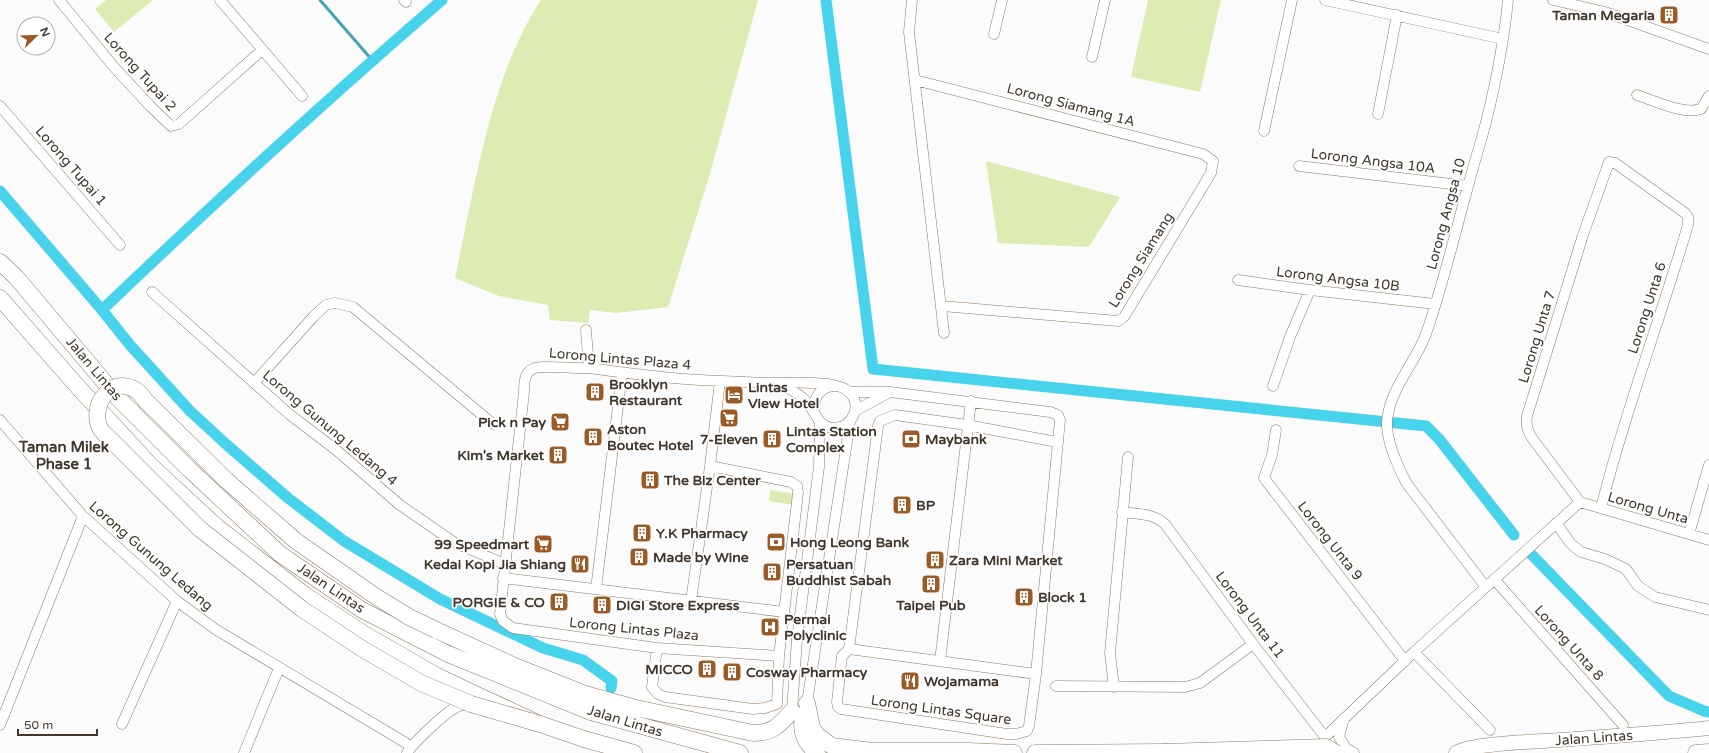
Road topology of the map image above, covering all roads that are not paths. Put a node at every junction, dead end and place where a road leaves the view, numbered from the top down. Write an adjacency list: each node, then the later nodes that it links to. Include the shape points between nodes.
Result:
1 (59, 0): 14 (street, Lorong Tupai 2, via 114,67 171,126 179,124)
2 (220, 0): 14 (street)
3 (912, 0): 16 (street, via 909,32)
4 (1002, 0): 11 (street)
5 (1105, 0): 15 (street)
6 (1292, 0): 22 (street)
7 (1325, 0): 10 (street)
8 (1508, 0): 12 (street, Lorong Angsa 10)
9 (1553, 0): 13 (street, via 1604,12)
10 (1397, 15): 12 (street); 21 (street)
11 (994, 34)
12 (1503, 39): 26 (street, Lorong Angsa 10, via 1486,123)
13 (1709, 49)
14 (262, 50): 18 (street)
15 (1092, 57)
16 (915, 80): 23 (street, Lorong Siamang 1A, via 1203,154 1213,161); 36 (street)
17 (1637, 95): 19 (street, via 1694,112 1701,109)
18 (302, 96)
19 (1709, 96)
20 (0, 106): 27 (street, Lorong Tupai 1)
21 (1378, 114)
22 (1264, 131)
23 (1214, 165): 36 (street, Lorong Siamang, via 1124,317 1118,321)
24 (1299, 166): 26 (street, Lorong Angsa 10A)
25 (1606, 168): 61 (street, Lorong Unta 7, via 1580,242 1526,423 1532,438); 62 (street, Lorong Unta 6, via 1609,162 1614,163 1685,213 1688,225)
26 (1468, 186): 35 (street, Lorong Angsa 10)
27 (120, 245)
28 (0, 248): 30 (highway, Jalan Lintas)
29 (0, 262): 30 (highway, Jalan Lintas)
30 (16, 277): 87 (highway, Jalan Lintas, via 117,397 189,470 280,554 362,610 448,654)
31 (1238, 280): 32 (street, Lorong Angsa 10B)
32 (1310, 290): 35 (street, Lorong Angsa 10B); 45 (street)
33 (152, 292): 42 (street, Lorong Gunung Ledang 4)
34 (0, 298): 96 (highway, Jalan Lintas, via 134,449 228,535 305,595 364,634 437,676)
35 (1435, 304): 71 (street, Lorong Angsa 10, via 1420,348 1390,404 1387,423 1392,451 1407,484)
36 (942, 306): 38 (street)
37 (586, 330): 39 (street)
38 (944, 333)
39 (588, 368): 40 (street, Lorong Lintas Plaza 4); 68 (street, Lorong Lintas Plaza 4, via 540,367 534,368 526,376)
40 (622, 373): 41 (street, Lorong Lintas Plaza 4); 72 (street)
41 (720, 381): 43 (street, Lorong Lintas Plaza 4); 60 (street)
42 (254, 383): 54 (street, via 314,316 326,305 335,303 353,307); 68 (street, Lorong Gunung Ledang 4, via 336,448 400,505 455,543)
43 (778, 383): 44 (street, Lorong Lintas Plaza 4, via 810,381); 49 (street, via 805,400)
44 (835, 386): 46 (street, via 845,388); 49 (street, via 829,386 818,393)
45 (1273, 386)
46 (849, 392): 47 (street); 50 (street, via 855,401)
47 (890, 392): 48 (street); 50 (street)
48 (970, 401): 55 (street); 57 (street, Lorong Lintas Square, via 1058,415 1060,420)
49 (814, 410): 53 (street)
50 (855, 411): 52 (street)
51 (0, 420): 64 (street, Lorong Gunung Ledang)
52 (850, 422): 53 (street, via 838,428); 91 (street)
53 (820, 423): 93 (street, via 819,467)
54 (493, 424)
55 (967, 425): 57 (street); 81 (street, via 895,415 880,421); 84 (street)
56 (1276, 430): 85 (street, Lorong Unta 9, via 1272,455 1264,478)
57 (1057, 442): 88 (street, Lorong Lintas Square)
58 (1128, 457): 63 (street)
59 (1709, 465): 66 (street)
60 (710, 466): 74 (street); 77 (street, via 791,482 797,486)
61 (1580, 502): 62 (street, Lorong Unta); 65 (street)
62 (1601, 508): 66 (street, Lorong Unta)
63 (1122, 512): 79 (street, Lorong Unta 11, via 1149,514 1165,524); 90 (street, via 1110,653)
64 (83, 516): 73 (street, Lorong Gunung Ledang); 97 (street)
65 (1556, 523): 70 (street); 76 (street, via 1571,544 1581,552 1626,569 1638,586 1654,597)
66 (1689, 534): 67 (street, Lorong Unta)
67 (1709, 540)
68 (505, 564): 69 (street, Lorong Lintas Plaza 4)
69 (503, 578): 72 (street); 75 (street, Lorong Lintas Plaza 4)
70 (1494, 579): 71 (street); 98 (street, Lorong Unta 8)
71 (1485, 586): 82 (street)
72 (596, 588): 74 (street)
73 (177, 601): 86 (street, Lorong Gunung Ledang, via 215,629); 95 (street)
74 (691, 602): 77 (street)
75 (501, 606): 80 (street, Lorong Lintas Plaza, via 500,614 503,621 513,628)
76 (1709, 610)
77 (784, 612): 83 (street)
78 (442, 633): 87 (highway); 92 (highway, bridge, via 375,596 296,541 226,480 138,391 120,387 108,390 101,398 97,411 100,428 200,529 302,609 361,648 421,683); 93 (highway, via 585,694 693,722 763,733 772,731)
79 (1253, 644): 90 (street, via 1194,685); 102 (street, Lorong Unta 11)
80 (656, 648): 83 (street, Lorong Lintas Plaza); 83 (street, via 652,687 658,694 753,709 777,704)
81 (849, 649): 84 (street); 88 (street, Lorong Lintas Square, via 842,656 837,702 840,709 1007,734 1027,731)
82 (1414, 652): 85 (street); 101 (street)
83 (779, 656)
84 (940, 661): 88 (street)
85 (1405, 661): 94 (street)
86 (279, 668): 103 (street, Lorong Gunung Ledang); 106 (street)
87 (490, 670): 99 (highway, Jalan Lintas, via 591,712)
88 (1036, 674)
89 (1056, 686): 90 (street)
90 (1114, 687)
91 (807, 703): 104 (highway, via 812,728 832,746 872,751); 109 (highway, via 802,720 803,733 806,742)
92 (471, 704): 96 (highway, bridge); 103 (street, via 455,708)
93 (792, 711): 99 (highway, via 790,724 781,735 764,742)
94 (1344, 718): 102 (street); 115 (street, via 1339,738 1346,748)
95 (122, 724)
96 (540, 724): 107 (highway, Jalan Lintas)
97 (0, 725)
98 (1623, 725)
99 (641, 726): 108 (highway, Jalan Lintas)
100 (1709, 728): 116 (main road, Jalan Lintas, via 1502,744)
101 (1490, 730)
102 (1325, 737): 113 (street)
103 (409, 750)
104 (990, 752): 110 (highway); 111 (highway)
105 (1709, 752): 117 (highway)
106 (244, 753)
107 (634, 753)
108 (740, 753)
109 (817, 753)
110 (986, 753)
111 (1014, 753)
112 (1035, 753): 114 (highway, bridge, via 1326,747)
113 (1317, 753)
114 (1336, 753)
115 (1354, 753)
116 (1456, 753)
117 (1696, 753)

